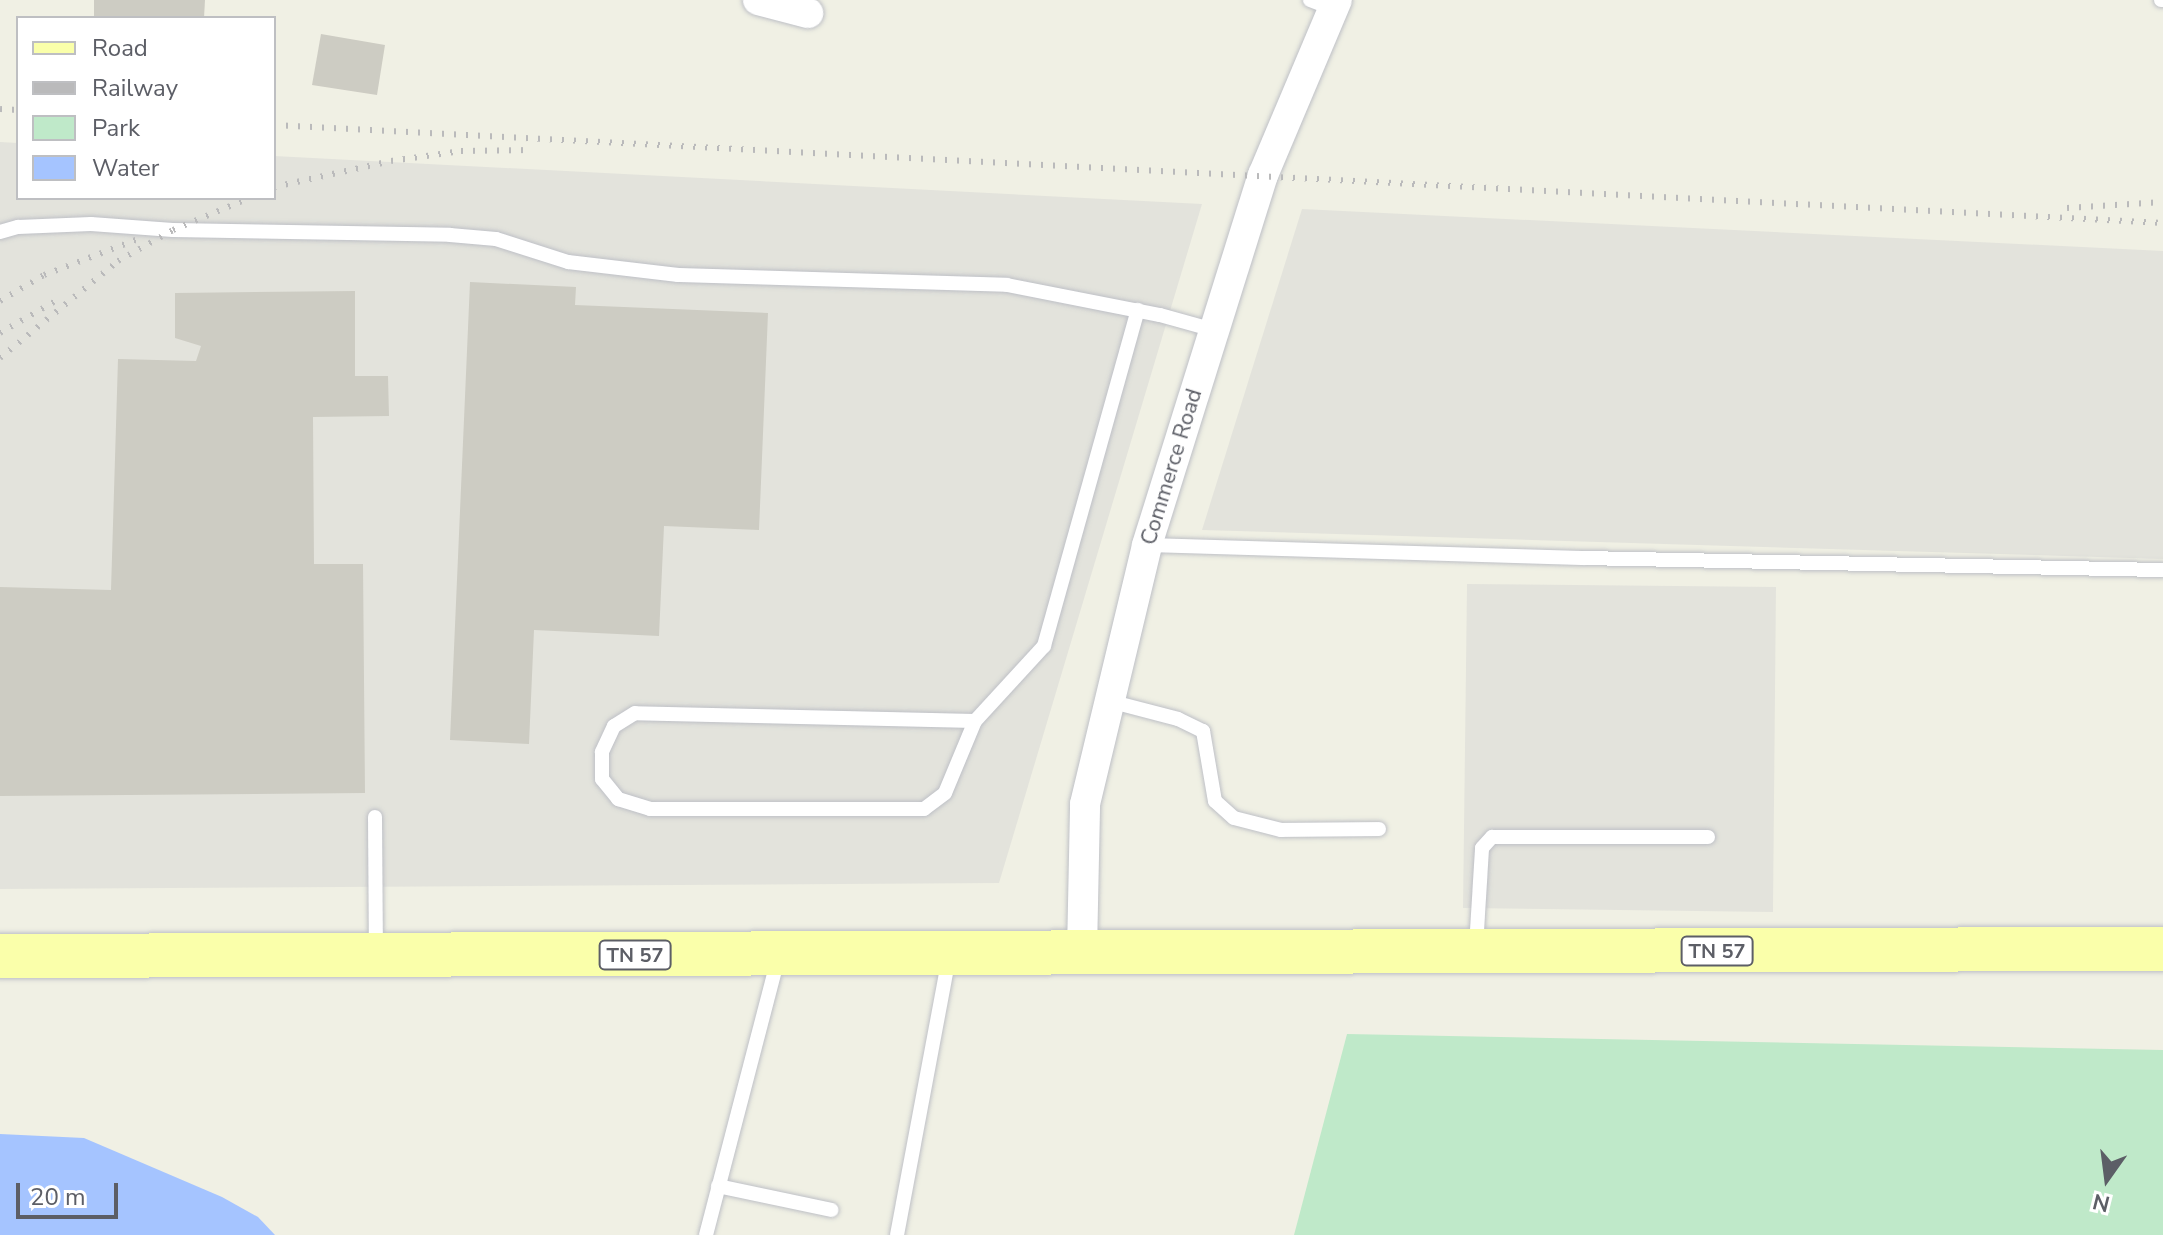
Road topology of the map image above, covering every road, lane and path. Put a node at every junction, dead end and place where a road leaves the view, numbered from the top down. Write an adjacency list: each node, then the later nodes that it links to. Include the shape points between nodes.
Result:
1 (758, 0): 3 (street)
2 (1327, 3): 6 (street, Commerce Road, via 1263,175)
3 (808, 13)
4 (0, 232): 5 (lane, via 31,225 91,224 450,235 496,239 568,262 678,275 1007,285)
5 (1138, 310): 6 (lane); 10 (lane, via 1044,646)
6 (1214, 330): 7 (street, Commerce Road)
7 (1147, 545): 8 (lane); 9 (street, Commerce Road)
8 (2163, 570)
9 (1109, 701): 12 (lane, via 1203,731 1215,801 1234,818 1281,830); 17 (street, Commerce Road, via 1085,804)
10 (975, 721): 10 (lane, via 635,713 614,726 602,752 602,779 618,799 650,809 924,809 945,793)
11 (375, 817): 20 (lane)
12 (1379, 829)
13 (1708, 837): 15 (lane, via 1492,837 1482,848)
14 (2163, 949): 15 (main road, TN 57)
15 (1476, 951): 17 (main road, TN 57)
16 (950, 952): 17 (main road, TN 57); 18 (main road, TN 57); 24 (lane)
17 (1082, 952)
18 (779, 955): 20 (main road, TN 57); 21 (lane)
19 (0, 956): 20 (main road, TN 57)
20 (376, 956)
21 (718, 1186): 22 (lane); 23 (lane)
22 (832, 1210)
23 (706, 1235)
24 (897, 1235)

